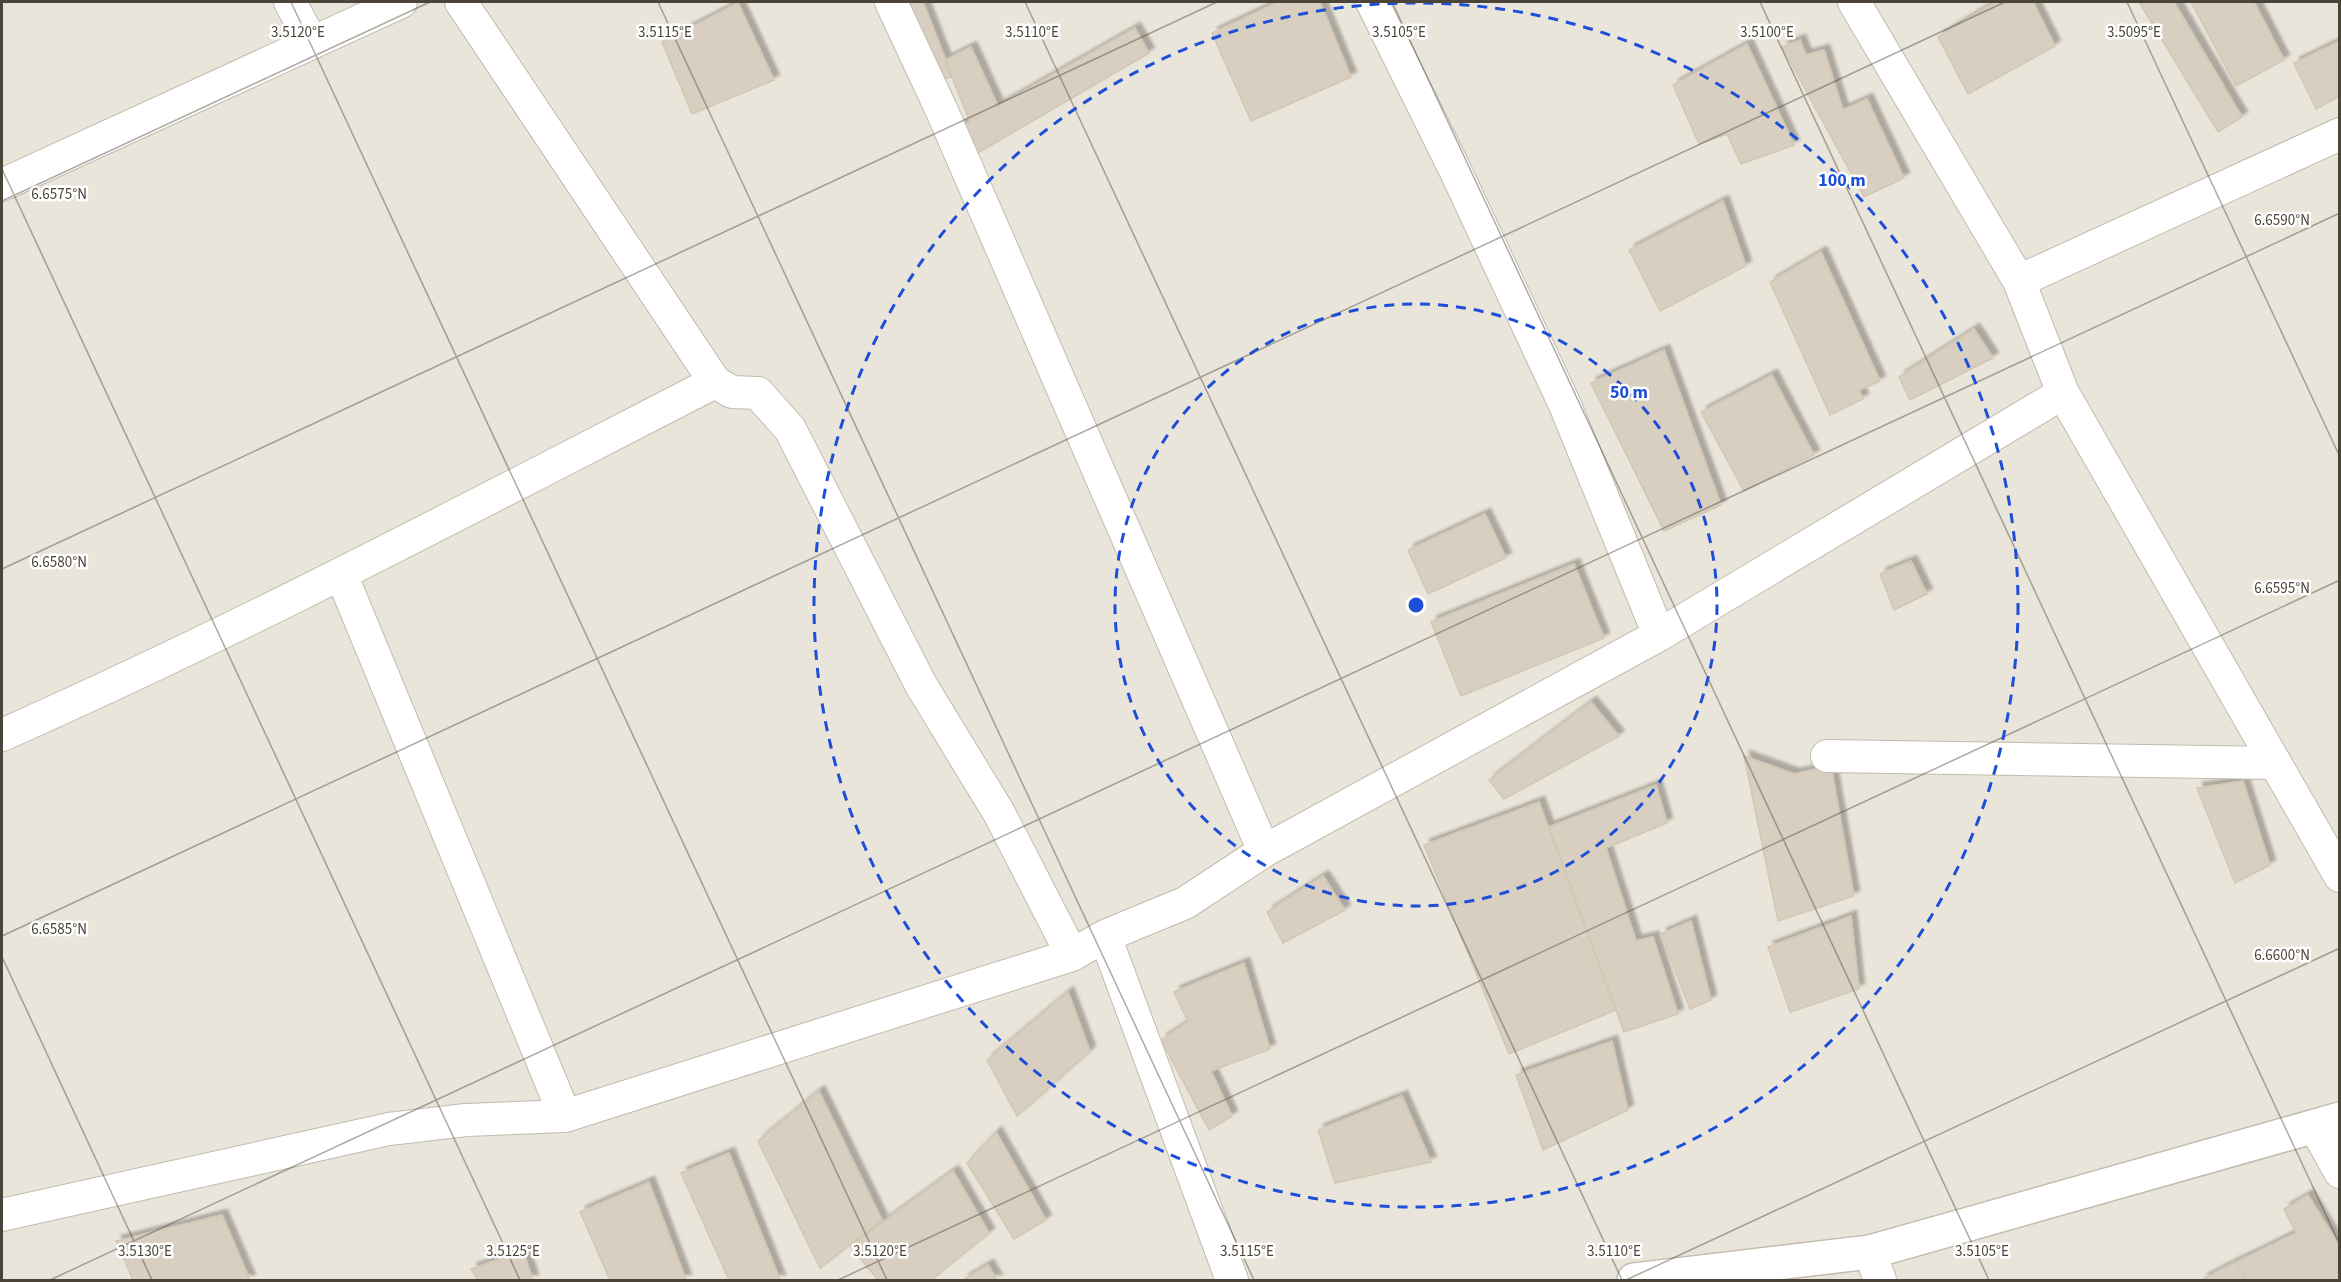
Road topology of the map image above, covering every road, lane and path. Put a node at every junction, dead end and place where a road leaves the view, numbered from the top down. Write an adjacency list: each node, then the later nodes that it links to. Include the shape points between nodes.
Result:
1 (290, 2): 7 (street)
2 (401, 2): 7 (street)
3 (461, 2): 11 (street)
4 (891, 2): 18 (street)
5 (1372, 2): 14 (street, via 1565,405)
6 (1854, 2): 10 (street)
7 (312, 42): 9 (street)
8 (2340, 134): 10 (street)
9 (2, 185)
10 (2019, 281): 12 (street)
11 (715, 381): 13 (street); 21 (street, via 732,392 758,393 790,429 921,685 999,813)
12 (2063, 393): 14 (street); 17 (street)
13 (341, 574): 15 (street); 22 (street)
14 (1659, 635): 18 (street)
15 (2, 735)
16 (1827, 756): 17 (street)
17 (2275, 763): 19 (street)
18 (1264, 851): 20 (street, via 1185,903)
19 (2340, 876)
20 (1105, 936): 21 (street); 27 (street)
21 (1072, 955): 22 (street)
22 (565, 1116): 25 (street, via 466,1120 389,1129)
23 (2327, 1123): 24 (street); 26 (street)
24 (2340, 1172)
25 (2, 1215)
26 (1875, 1266): 28 (street)
27 (1232, 1281)
28 (1634, 1281)

